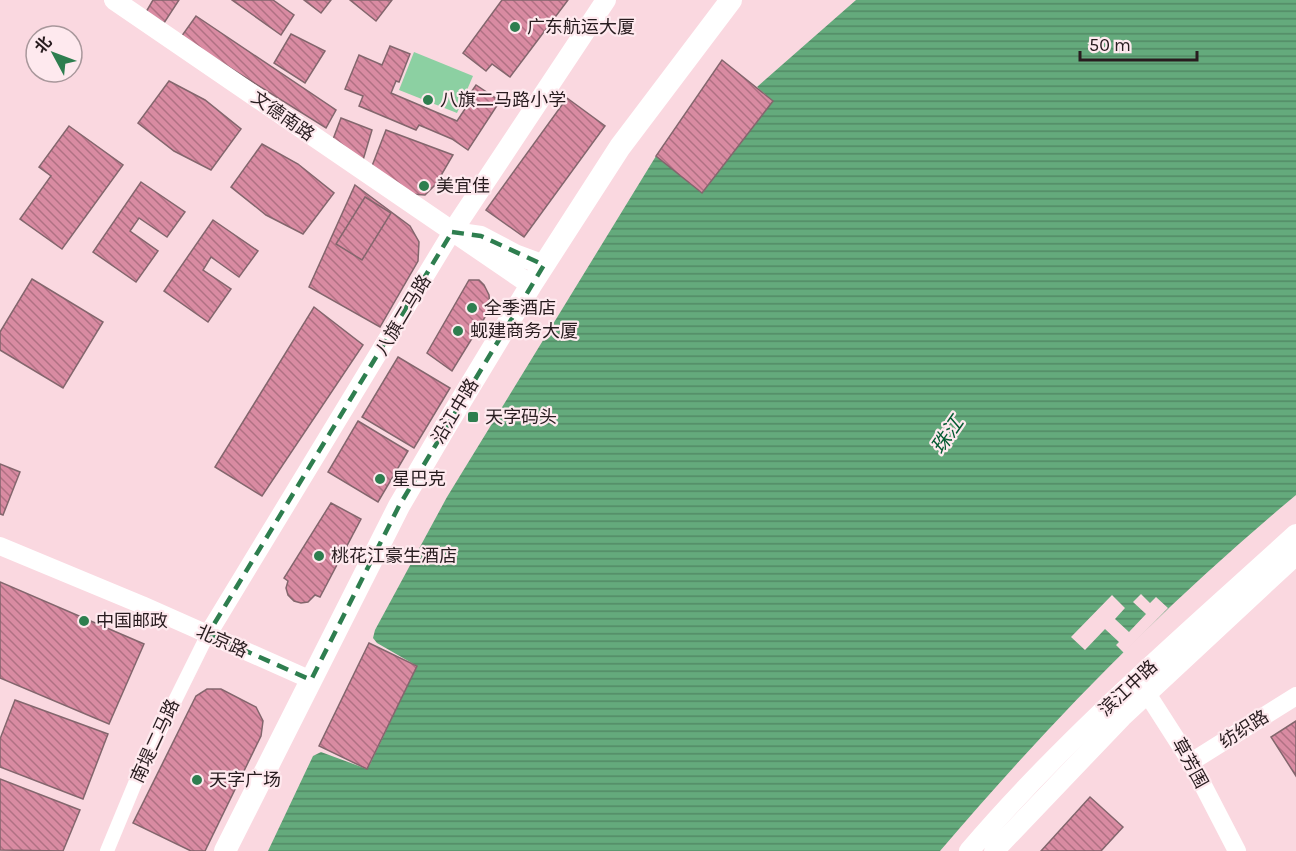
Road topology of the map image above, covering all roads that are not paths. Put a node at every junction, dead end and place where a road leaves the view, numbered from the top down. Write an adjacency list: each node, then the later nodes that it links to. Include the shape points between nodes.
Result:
1 (114, 0): 4 (main road, 文德南路)
2 (606, 0): 4 (main road, 八旗二马路)
3 (731, 0): 5 (main road, 沿江中路, via 620,147)
4 (452, 232): 5 (main road, via 481,236); 6 (main road, 文德南路); 10 (street, 八旗二马路)
5 (544, 265): 6 (main road, 沿江中路)
6 (531, 285): 11 (main road, 沿江中路, via 399,506)
7 (1296, 534): 12 (main road, 滨江中路)
8 (0, 546): 10 (street, 北京路)
9 (1296, 555): 12 (main road, 滨江中路)
10 (208, 634): 11 (street, 北京路); 15 (street, 南堤二马路, via 141,769)
11 (311, 680): 16 (main road, 沿江中路); 17 (main road, via 303,724)
12 (1143, 686): 14 (street, 草芳围); 18 (main road, 滨江中路, via 1069,744); 19 (main road, 滨江中路)
13 (1296, 696): 14 (street, 纺织路)
14 (1191, 762): 20 (street, 草芳围)
15 (108, 851)
16 (225, 851)
17 (239, 851)
18 (969, 851)
19 (994, 851)
20 (1237, 851)

